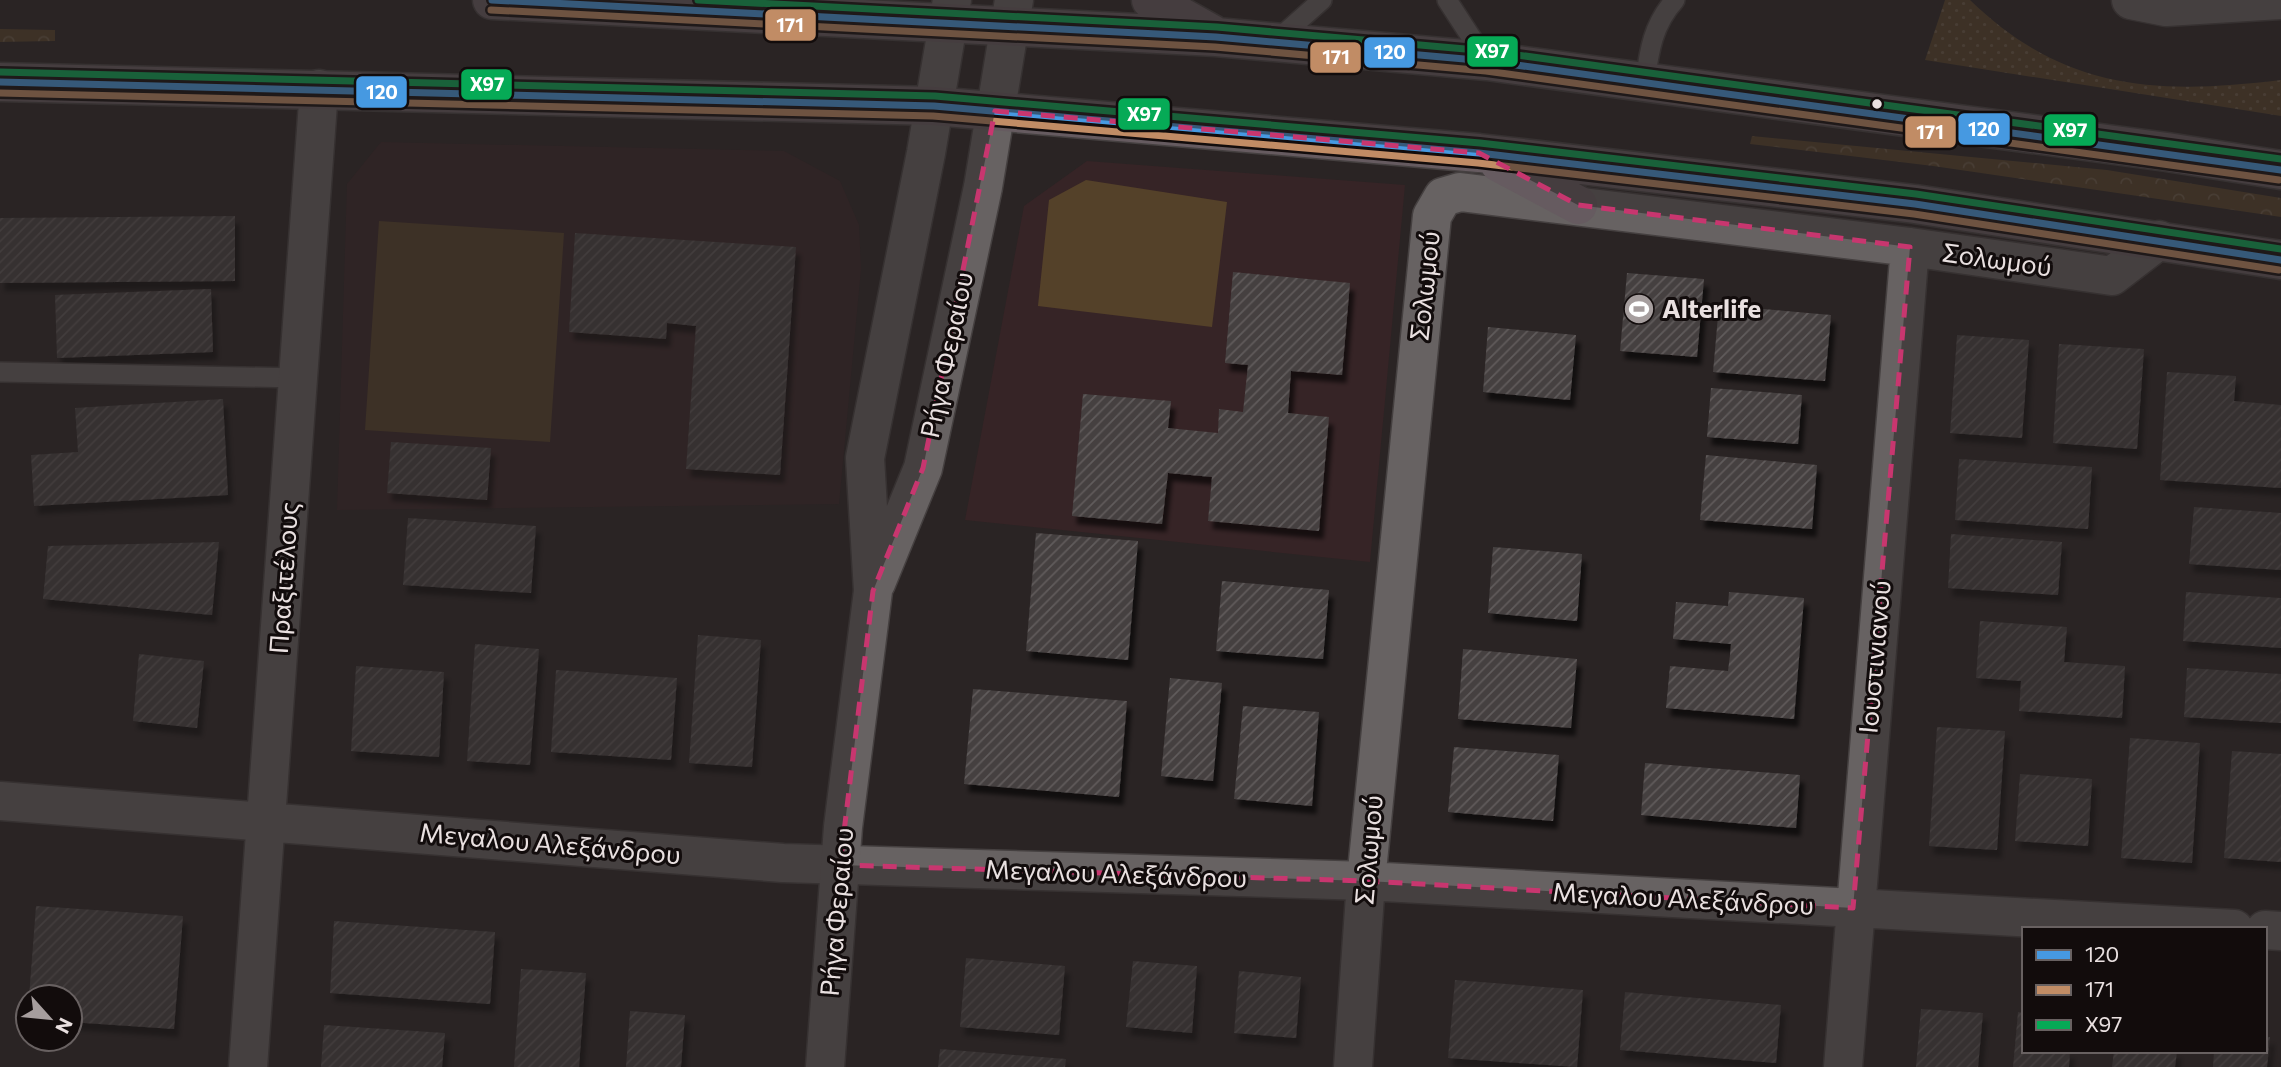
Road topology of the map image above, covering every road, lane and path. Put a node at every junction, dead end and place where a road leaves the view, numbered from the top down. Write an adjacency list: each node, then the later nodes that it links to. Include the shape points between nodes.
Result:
1 (492, 0): 8 (main road)
2 (1151, 0): 11 (main road)
3 (1322, 0): 12 (lane)
4 (1447, 0): 13 (lane)
5 (1675, 0): 15 (lane, via 1651,41)
6 (2131, 0): 7 (street, via 2166,7)
7 (2281, 0)
8 (825, 9): 9 (main road)
9 (950, 12): 10 (main road); 17 (street, Ρήγα Φεραίου)
10 (1012, 14): 11 (main road); 18 (street, Ρήγα Φεραίου)
11 (1216, 37): 12 (main road)
12 (1274, 43): 13 (main road)
13 (1487, 61): 15 (main road)
14 (0, 82): 16 (main road)
15 (1645, 82): 20 (main road)
16 (319, 89): 17 (main road); 26 (street, Πραξιτέλους)
17 (934, 106): 18 (main road); 27 (street, Ρήγα Φεραίου, via 865,458)
18 (995, 111): 19 (main road); 27 (street, Ρήγα Φεραίου, via 923,468)
19 (1479, 153): 21 (main road); 22 (main road, via 1914,204)
20 (2281, 170)
21 (1578, 205): 23 (street, Σολωμού); 31 (street, Σολωμού, via 1460,192 1443,197 1432,216)
22 (2159, 240): 23 (street, Σολωμού, via 2112,276); 24 (main road)
23 (1910, 247): 32 (street, Ιουστινιανού)
24 (2281, 260)
25 (0, 372): 26 (lane)
26 (298, 378): 29 (street, Πραξιτέλους)
27 (873, 591): 30 (street, Ρήγα Φεραίου)
28 (0, 801): 29 (street, Μεγαλου Αλεξάνδρου)
29 (266, 820): 30 (street, Μεγαλου Αλεξάνδρου); 34 (street, Πραξιτέλους)
30 (840, 865): 31 (street, Μεγαλου Αλεξάνδρου); 35 (street, Ρήγα Φεραίου)
31 (1366, 881): 32 (street, Μεγαλου Αλεξάνδρου); 36 (street, Σολωμού)
32 (1853, 908): 33 (street, Μεγαλου Αλεξάνδρου); 37 (street, Ιουστινιανού)
33 (2198, 927)
34 (248, 1067)
35 (825, 1067)
36 (1353, 1067)
37 (1843, 1067)

